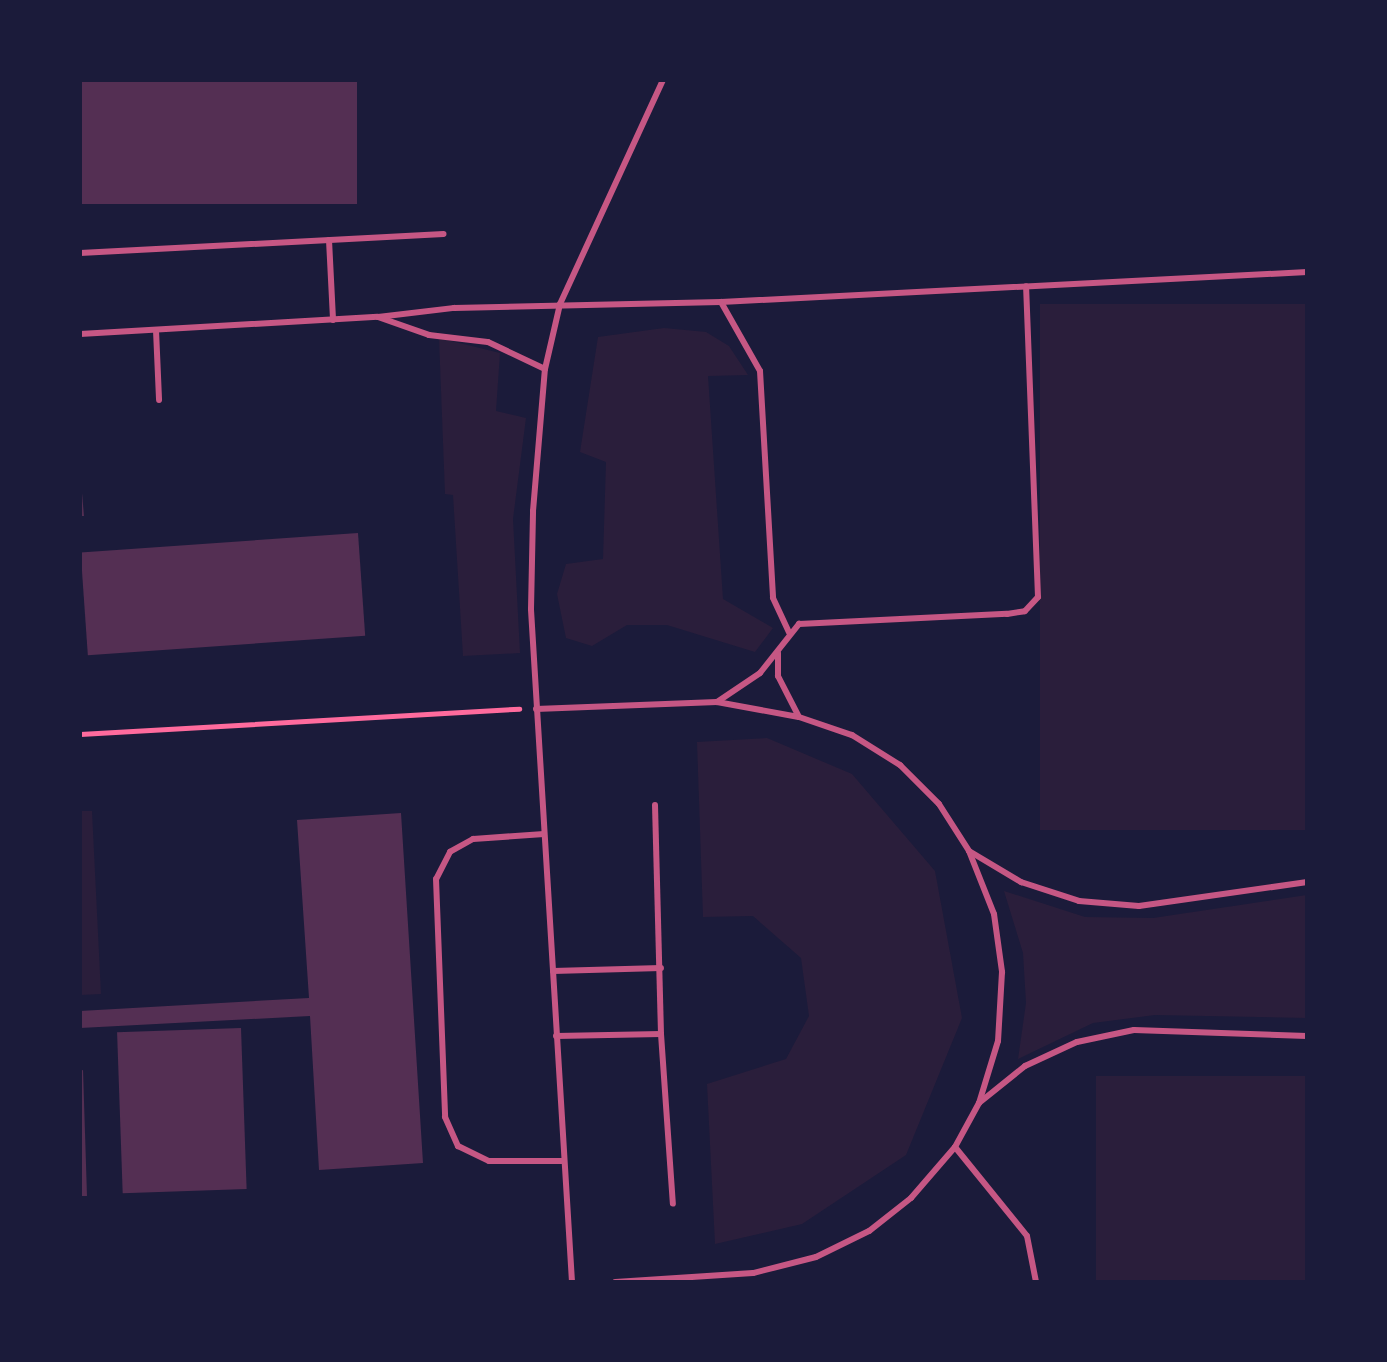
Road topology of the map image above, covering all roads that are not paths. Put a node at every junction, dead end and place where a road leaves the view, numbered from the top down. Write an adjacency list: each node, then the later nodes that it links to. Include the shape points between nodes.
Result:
1 (663, 80): 8 (lane)
2 (444, 234): 3 (lane)
3 (329, 240): 4 (lane); 10 (lane)
4 (80, 253)
5 (1307, 272): 6 (lane)
6 (1026, 286): 7 (lane); 15 (lane, via 1038,597 1025,611 1007,614 799,624)
7 (721, 302): 8 (lane); 15 (lane, via 760,371 773,598)
8 (560, 304): 9 (lane, via 430,309); 13 (lane)
9 (378, 317): 10 (lane); 13 (lane, via 429,335 488,342)
10 (333, 320): 11 (lane)
11 (156, 330): 12 (lane); 14 (lane)
12 (80, 334)
13 (545, 369): 18 (lane, via 533,511)
14 (159, 400)
15 (789, 632): 16 (lane)
16 (778, 653): 17 (lane, via 740,689); 19 (lane, via 778,676)
17 (717, 702): 18 (lane); 19 (lane)
18 (536, 709): 21 (lane)
19 (799, 717): 22 (lane, via 852,735 900,765 939,804)
20 (655, 805): 24 (lane)
21 (544, 834): 25 (lane); 31 (lane, via 473,839 450,852 436,879 445,1117 458,1146 489,1161)
22 (969, 851): 23 (lane, via 1021,882 1064,896 1139,906); 29 (lane, via 994,914 1002,972 998,1041)
23 (1307, 882)
24 (661, 968): 25 (lane); 26 (lane)
25 (553, 971): 27 (lane)
26 (661, 1034): 27 (lane); 32 (lane)
27 (556, 1036): 31 (lane)
28 (1307, 1036): 29 (lane, via 1134,1030 1064,1048 1025,1066)
29 (979, 1103): 30 (lane)
30 (955, 1147): 33 (lane, via 911,1198 869,1231 816,1257); 37 (lane, via 1027,1236)
31 (564, 1161): 34 (lane)
32 (673, 1204)
33 (753, 1273): 35 (lane); 36 (lane)
34 (572, 1282)
35 (615, 1282)
36 (759, 1282)
37 (1036, 1282)

